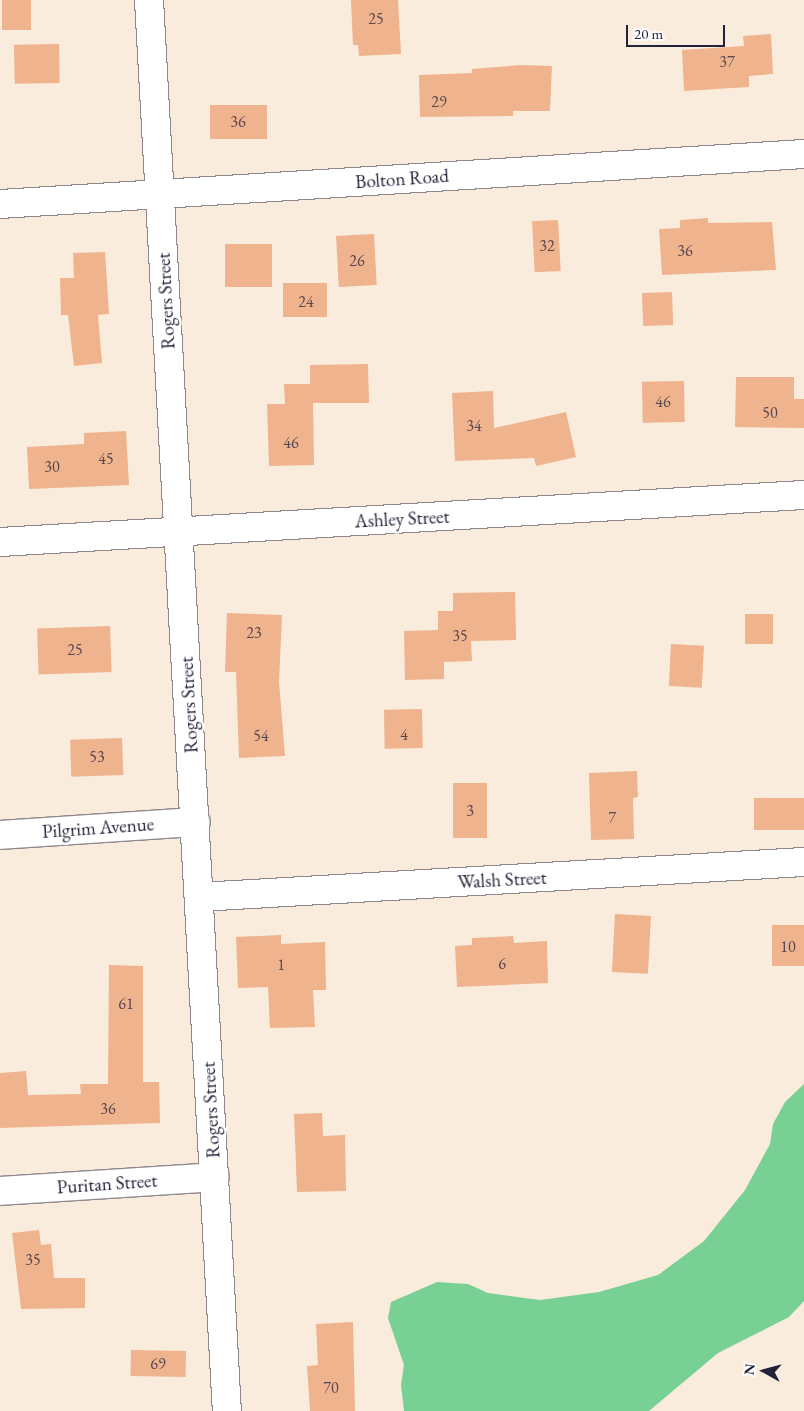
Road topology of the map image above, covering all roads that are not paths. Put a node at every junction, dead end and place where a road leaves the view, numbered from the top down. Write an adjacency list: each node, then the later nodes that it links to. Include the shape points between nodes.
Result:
1 (149, 0): 3 (street, Rogers Street)
2 (804, 154): 3 (street, Bolton Road)
3 (160, 193): 4 (street, Bolton Road); 6 (street, Rogers Street)
4 (0, 204)
5 (804, 495): 6 (street, Ashley Street)
6 (179, 532): 7 (street, Ashley Street); 8 (street, Rogers Street)
7 (0, 542)
8 (196, 822): 9 (street, Pilgrim Avenue); 11 (street, Rogers Street)
9 (0, 835)
10 (804, 862): 11 (street, Walsh Street)
11 (200, 897): 12 (street, Rogers Street)
12 (215, 1177): 13 (street, Puritan Street); 14 (street, Rogers Street)
13 (0, 1192)
14 (227, 1411)

